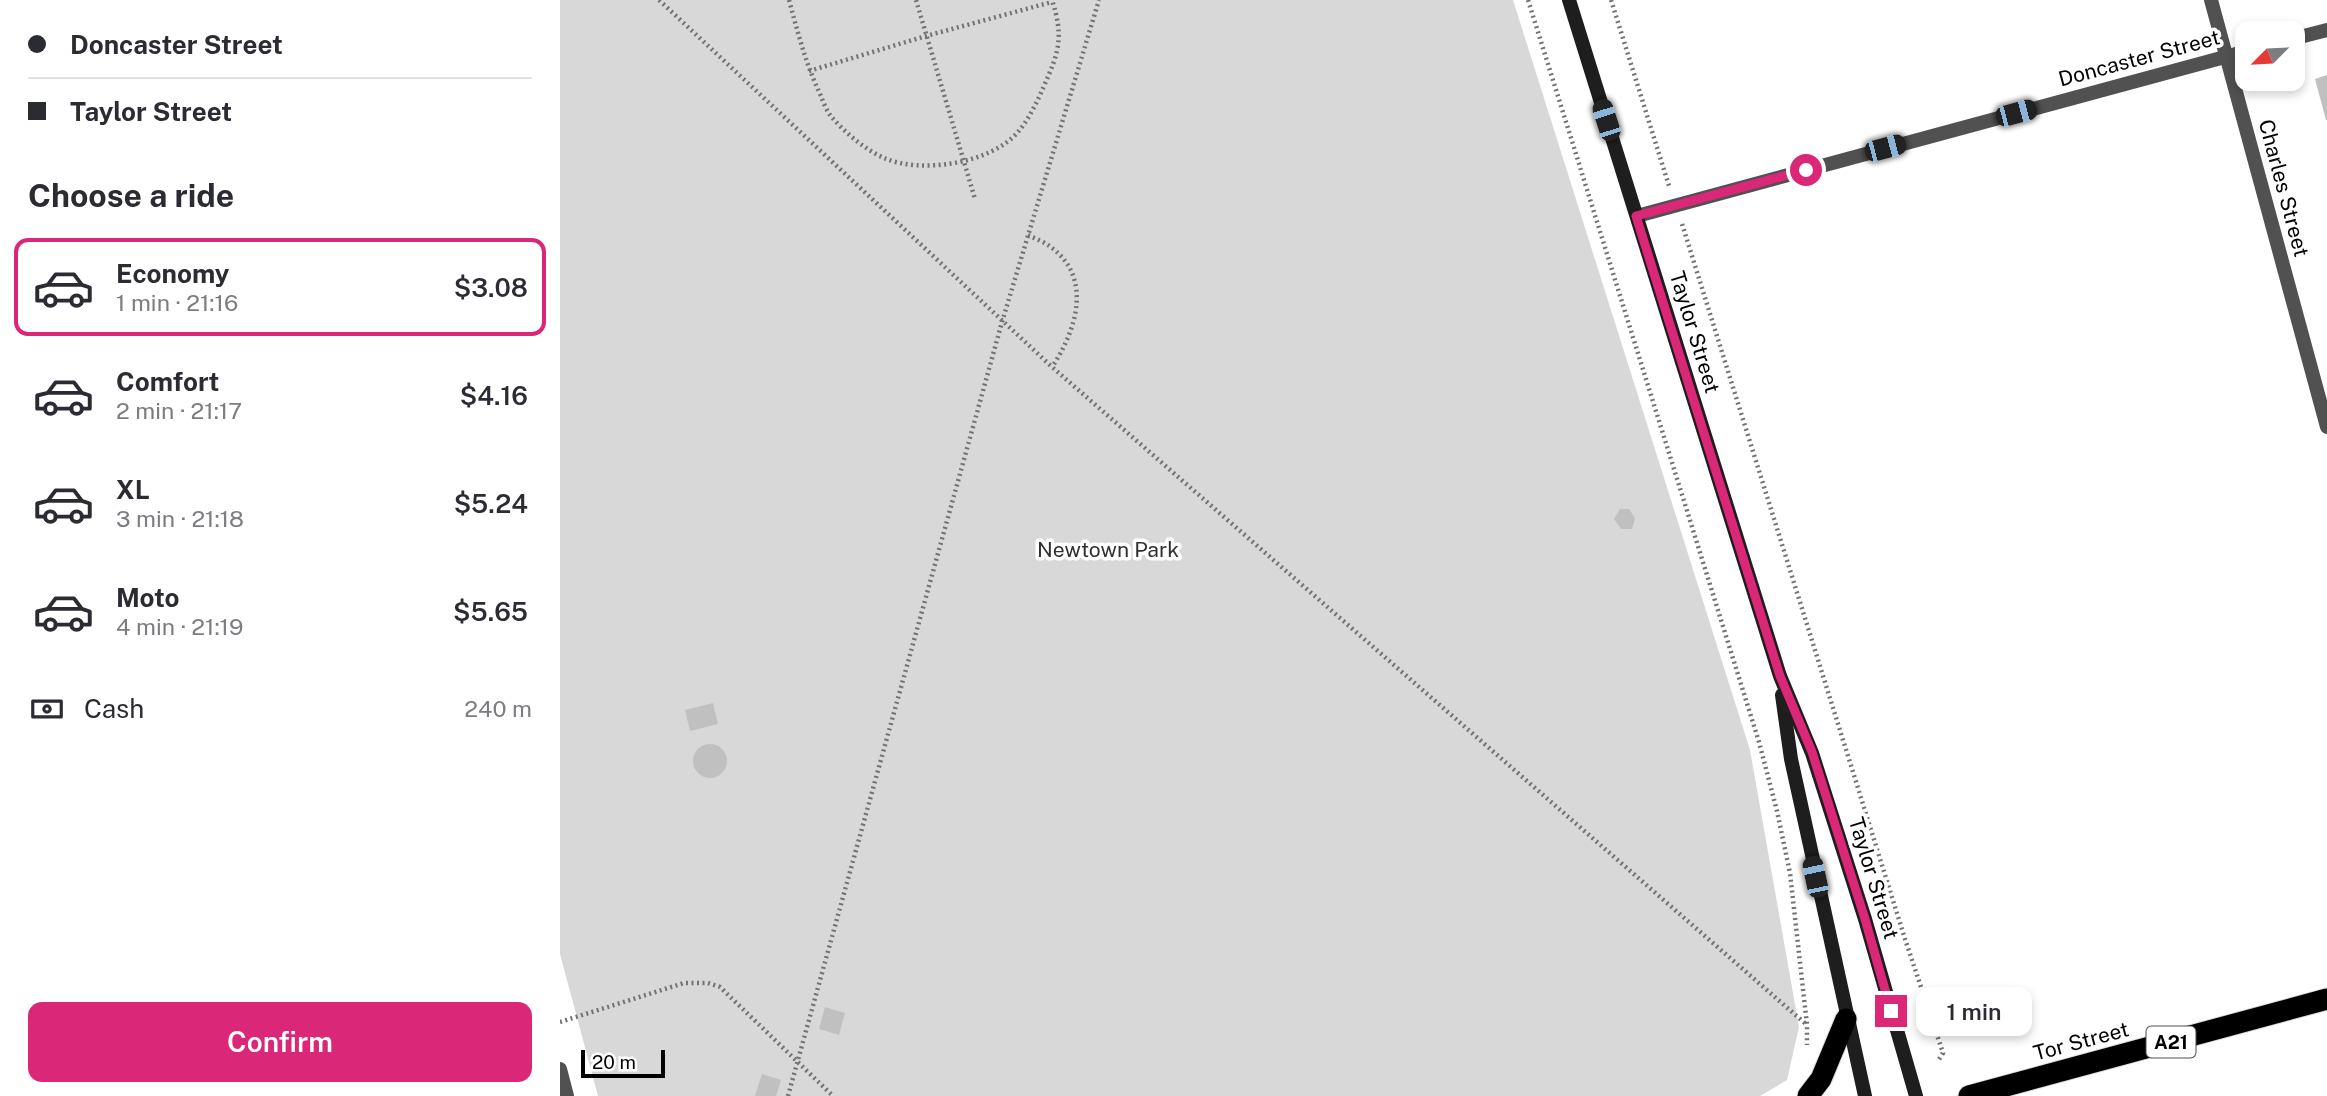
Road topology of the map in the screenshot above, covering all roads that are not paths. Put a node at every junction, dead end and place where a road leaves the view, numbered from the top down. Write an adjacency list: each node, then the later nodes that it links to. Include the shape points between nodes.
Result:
1 (1569, 0): 7 (street, Taylor Street)
2 (2211, 0): 6 (street, Charles Street)
3 (2327, 30): 4 (street)
4 (2305, 36)
5 (2235, 54): 6 (street, Doncaster Street)
6 (2226, 56): 7 (street, Doncaster Street); 8 (street, Charles Street)
7 (1636, 216): 9 (street, Taylor Street)
8 (2327, 427)
9 (1780, 676): 11 (street, Taylor Street, via 1791,760); 17 (street, Taylor Street, via 1812,752)
10 (2327, 999): 13 (highway, Tor Street / A21)
11 (1846, 1019): 15 (highway, via 1821,1079); 16 (street, Taylor Street)
12 (560, 1069): 14 (street)
13 (2011, 1090): 18 (highway, Tor Street / A21)
14 (567, 1096)
15 (1808, 1096)
16 (1864, 1096)
17 (1916, 1096)
18 (1969, 1096)

